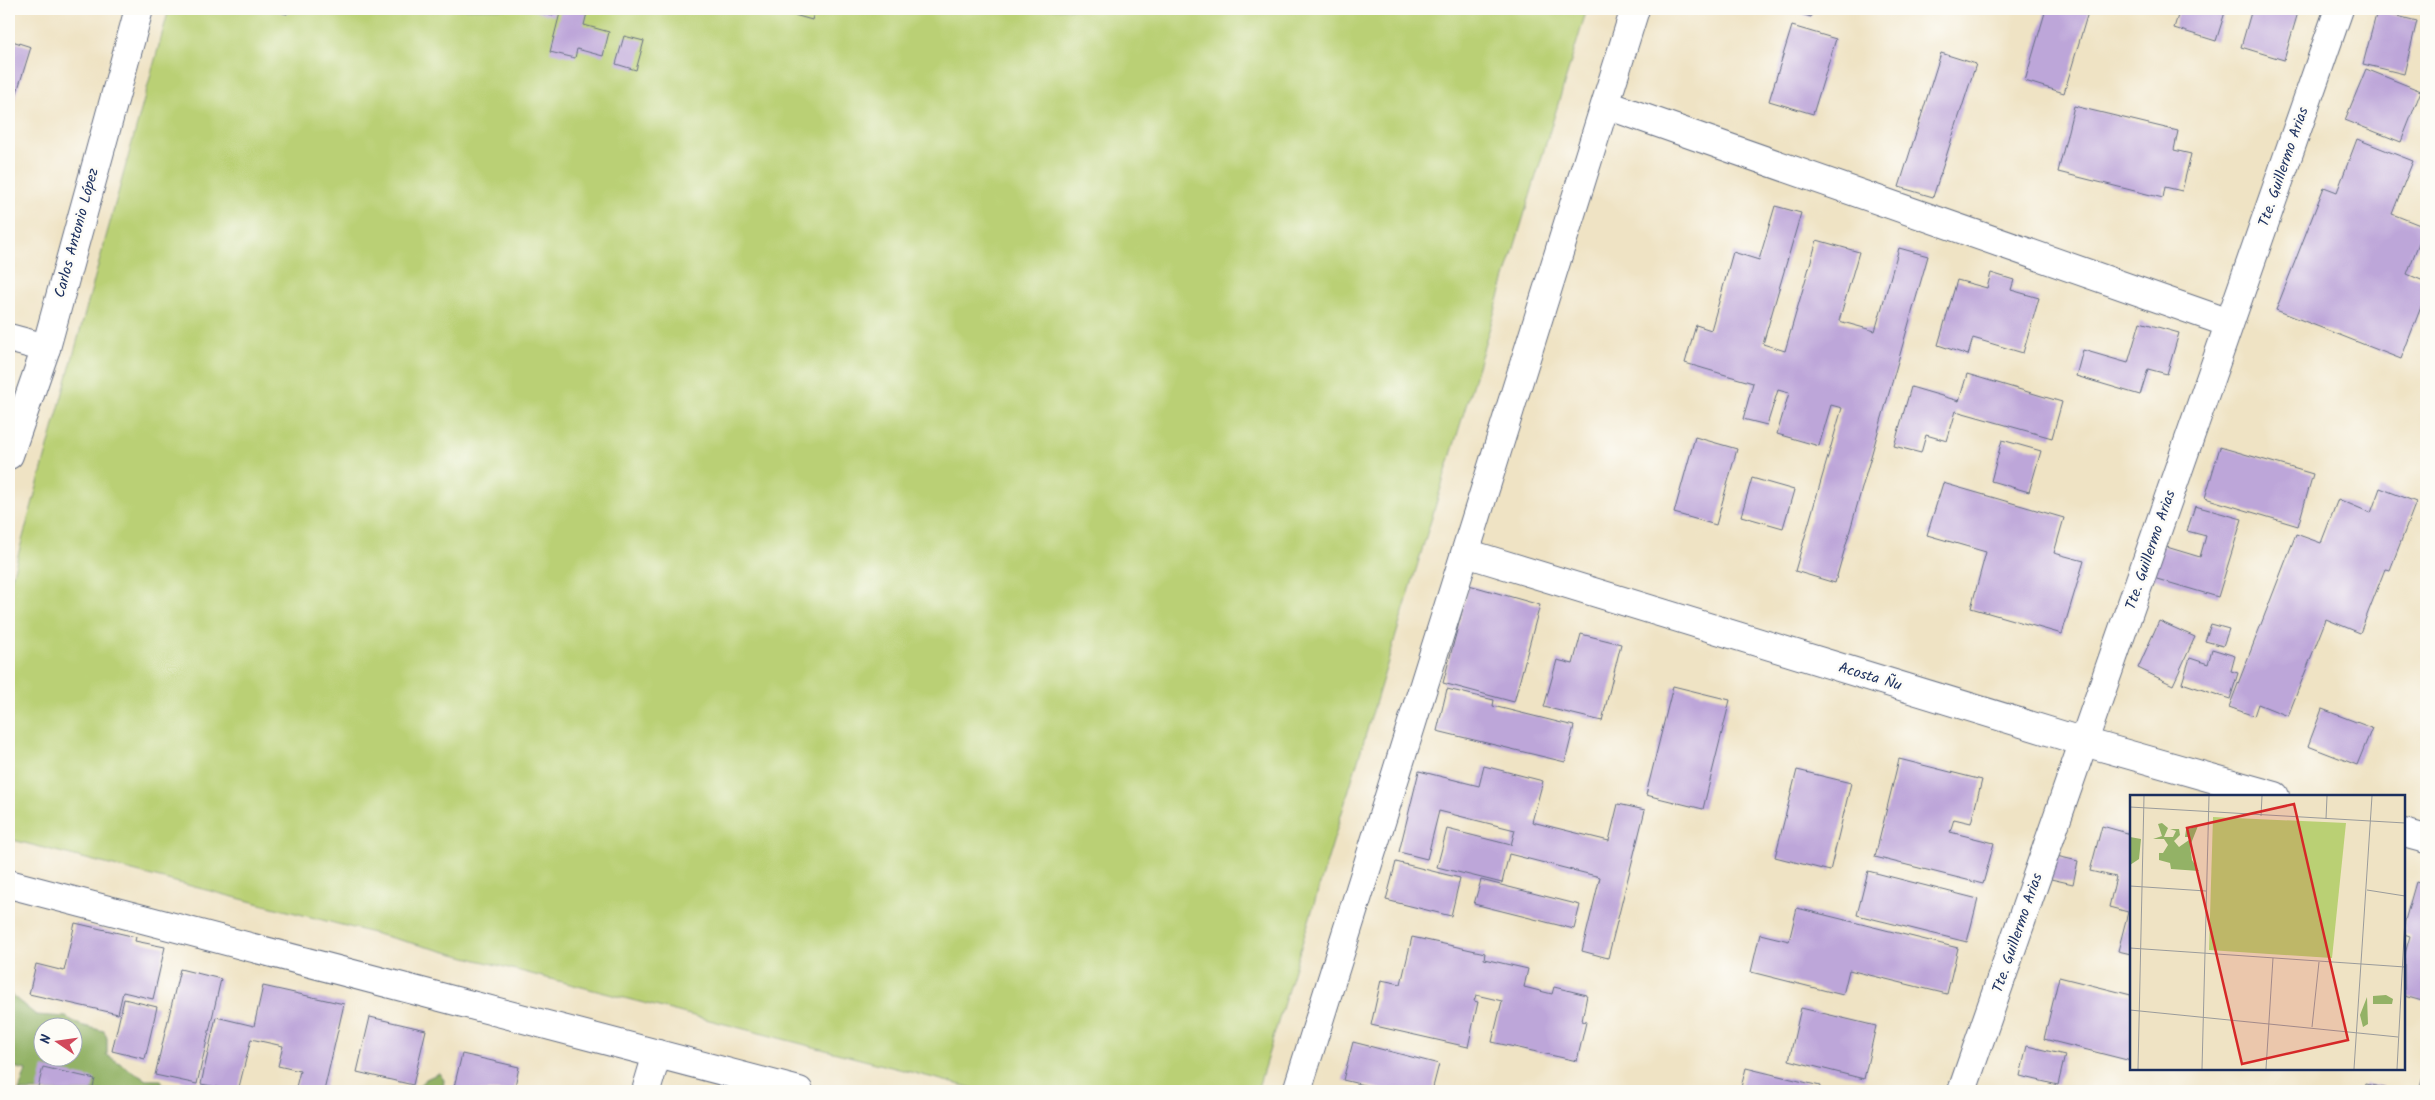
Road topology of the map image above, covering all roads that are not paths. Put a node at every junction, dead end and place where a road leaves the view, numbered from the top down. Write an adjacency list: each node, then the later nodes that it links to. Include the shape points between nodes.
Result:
1 (139, 9): 7 (street, Carlos Antonio López)
2 (1635, 9): 4 (street)
3 (2339, 9): 5 (street, Tte. Guillermo Arias)
4 (1607, 105): 5 (street); 9 (street)
5 (2229, 322): 10 (street, Tte. Guillermo Arias)
6 (9, 338): 7 (street)
7 (46, 348): 8 (street, Carlos Antonio López)
8 (9, 455)
9 (1466, 553): 10 (street, Acosta Ñu); 18 (street)
10 (2084, 742): 11 (street, Acosta Ñu); 19 (street, Tte. Guillermo Arias)
11 (2270, 795)
12 (2405, 833): 13 (street)
13 (2426, 839)
14 (9, 884): 15 (street)
15 (657, 1054): 16 (street); 17 (street)
16 (646, 1091)
17 (799, 1091)
18 (1297, 1091)
19 (1962, 1091)

